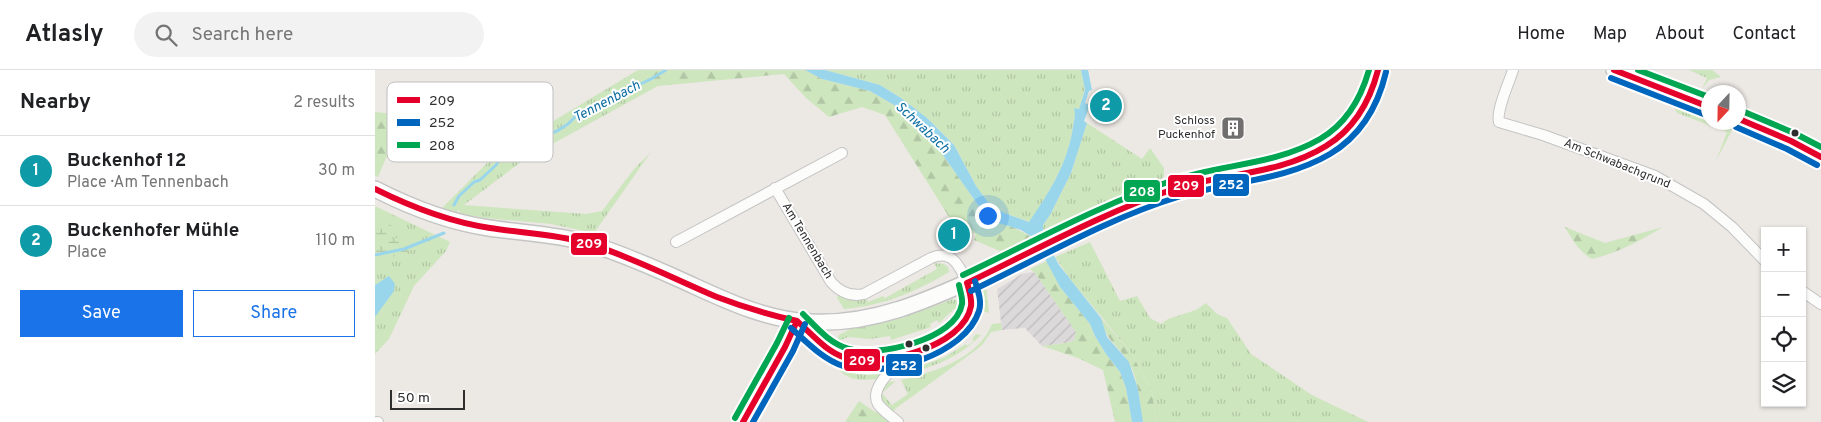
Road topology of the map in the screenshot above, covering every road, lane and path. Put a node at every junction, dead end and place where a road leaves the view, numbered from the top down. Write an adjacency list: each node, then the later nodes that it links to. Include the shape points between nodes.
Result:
1 (1378, 70): 12 (main road, via 1362,112 1343,133 1317,151 1274,167 1178,188)
2 (1513, 70): 11 (street, Am Schwabachgrund, via 1499,122 1663,180 1704,204)
3 (1614, 70): 4 (main road)
4 (1701, 104)
5 (1746, 122): 7 (main road)
6 (842, 153): 8 (street, Am Tennenbach)
7 (1821, 157)
8 (775, 188): 10 (street, Am Tennenbach); 12 (street, Am Tennenbach, via 831,282 844,292 857,295 867,292 941,255 957,262)
9 (375, 189): 15 (main road, via 446,219 563,237 615,252 743,307)
10 (676, 242)
11 (1761, 257)
12 (967, 282): 15 (main road, via 910,307 871,318 842,322)
13 (1806, 294): 14 (street)
14 (1821, 304)
15 (797, 321): 17 (street, via 786,349)
16 (908, 353): 18 (street, via 881,381 876,392 879,404)
17 (743, 422)
18 (898, 422)

